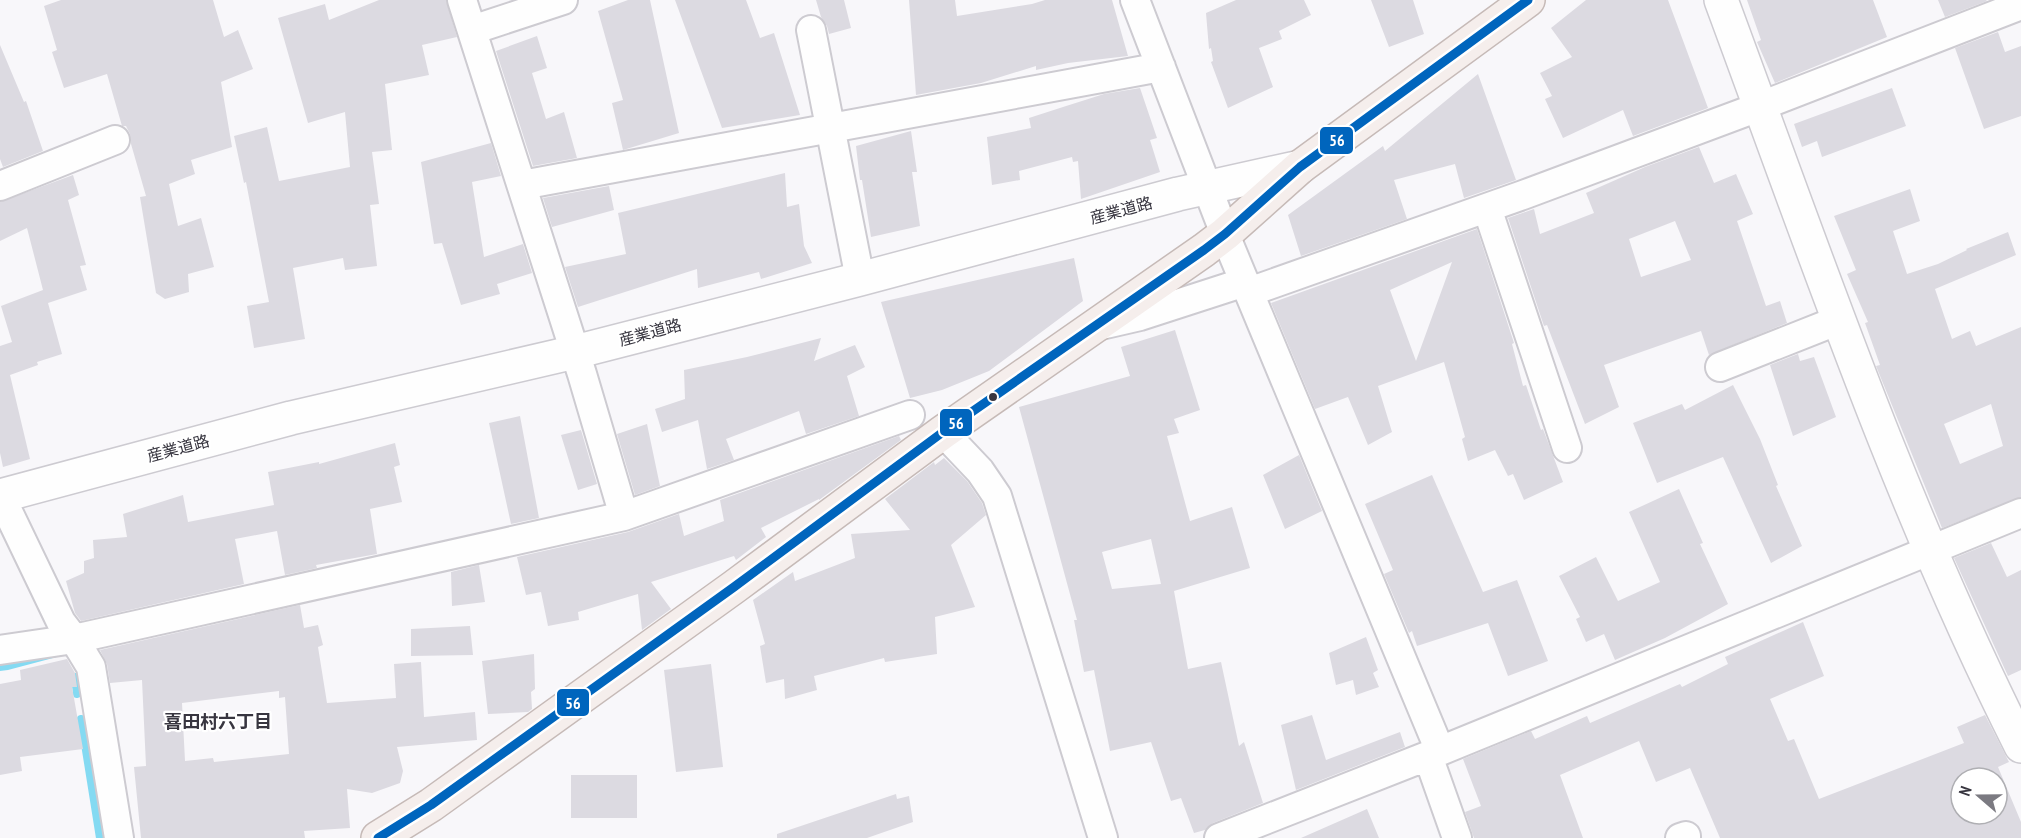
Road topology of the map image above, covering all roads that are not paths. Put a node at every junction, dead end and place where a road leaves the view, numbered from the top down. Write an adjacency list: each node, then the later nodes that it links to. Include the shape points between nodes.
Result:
1 (462, 0): 7 (street)
2 (562, 0): 7 (street)
3 (1136, 0): 9 (street)
4 (1528, 0): 13 (main road)
5 (1721, 0): 10 (street)
6 (2021, 4): 10 (street)
7 (472, 30): 14 (street)
8 (811, 30): 11 (street)
9 (1161, 67): 11 (street); 16 (street)
10 (1760, 106): 17 (street); 21 (street)
11 (830, 128): 14 (street); 19 (street)
12 (115, 140): 15 (street)
13 (1300, 167): 16 (street, 産業道路); 18 (main road)
14 (522, 185): 23 (street)
15 (0, 186)
16 (1208, 188): 18 (street); 19 (street, 産業道路)
17 (1487, 208): 20 (street); 27 (street)
18 (1225, 234): 20 (street); 22 (main road)
19 (860, 279): 23 (street, 産業道路)
20 (1247, 287): 22 (street); 35 (street)
21 (1839, 320): 24 (street); 31 (street)
22 (1093, 327): 26 (main road)
23 (575, 352): 28 (street, 産業道路, via 291,418); 30 (street)
24 (1720, 367)
25 (910, 415): 30 (street)
26 (943, 432): 37 (main road, via 431,805); 38 (street, via 980,471 997,496)
27 (1567, 448)
28 (0, 496): 32 (street, via 61,622)
29 (2021, 513): 31 (street)
30 (624, 516): 32 (street)
31 (1930, 551): 34 (street); 35 (street)
32 (74, 639): 33 (street); 36 (street, via 92,667)
33 (0, 650)
34 (2021, 746)
35 (1434, 753): 39 (street); 40 (street)
36 (119, 838)
37 (378, 838)
38 (1103, 838)
39 (1219, 838)
40 (1457, 838)
41 (1680, 838): 42 (street)
42 (1686, 838)

